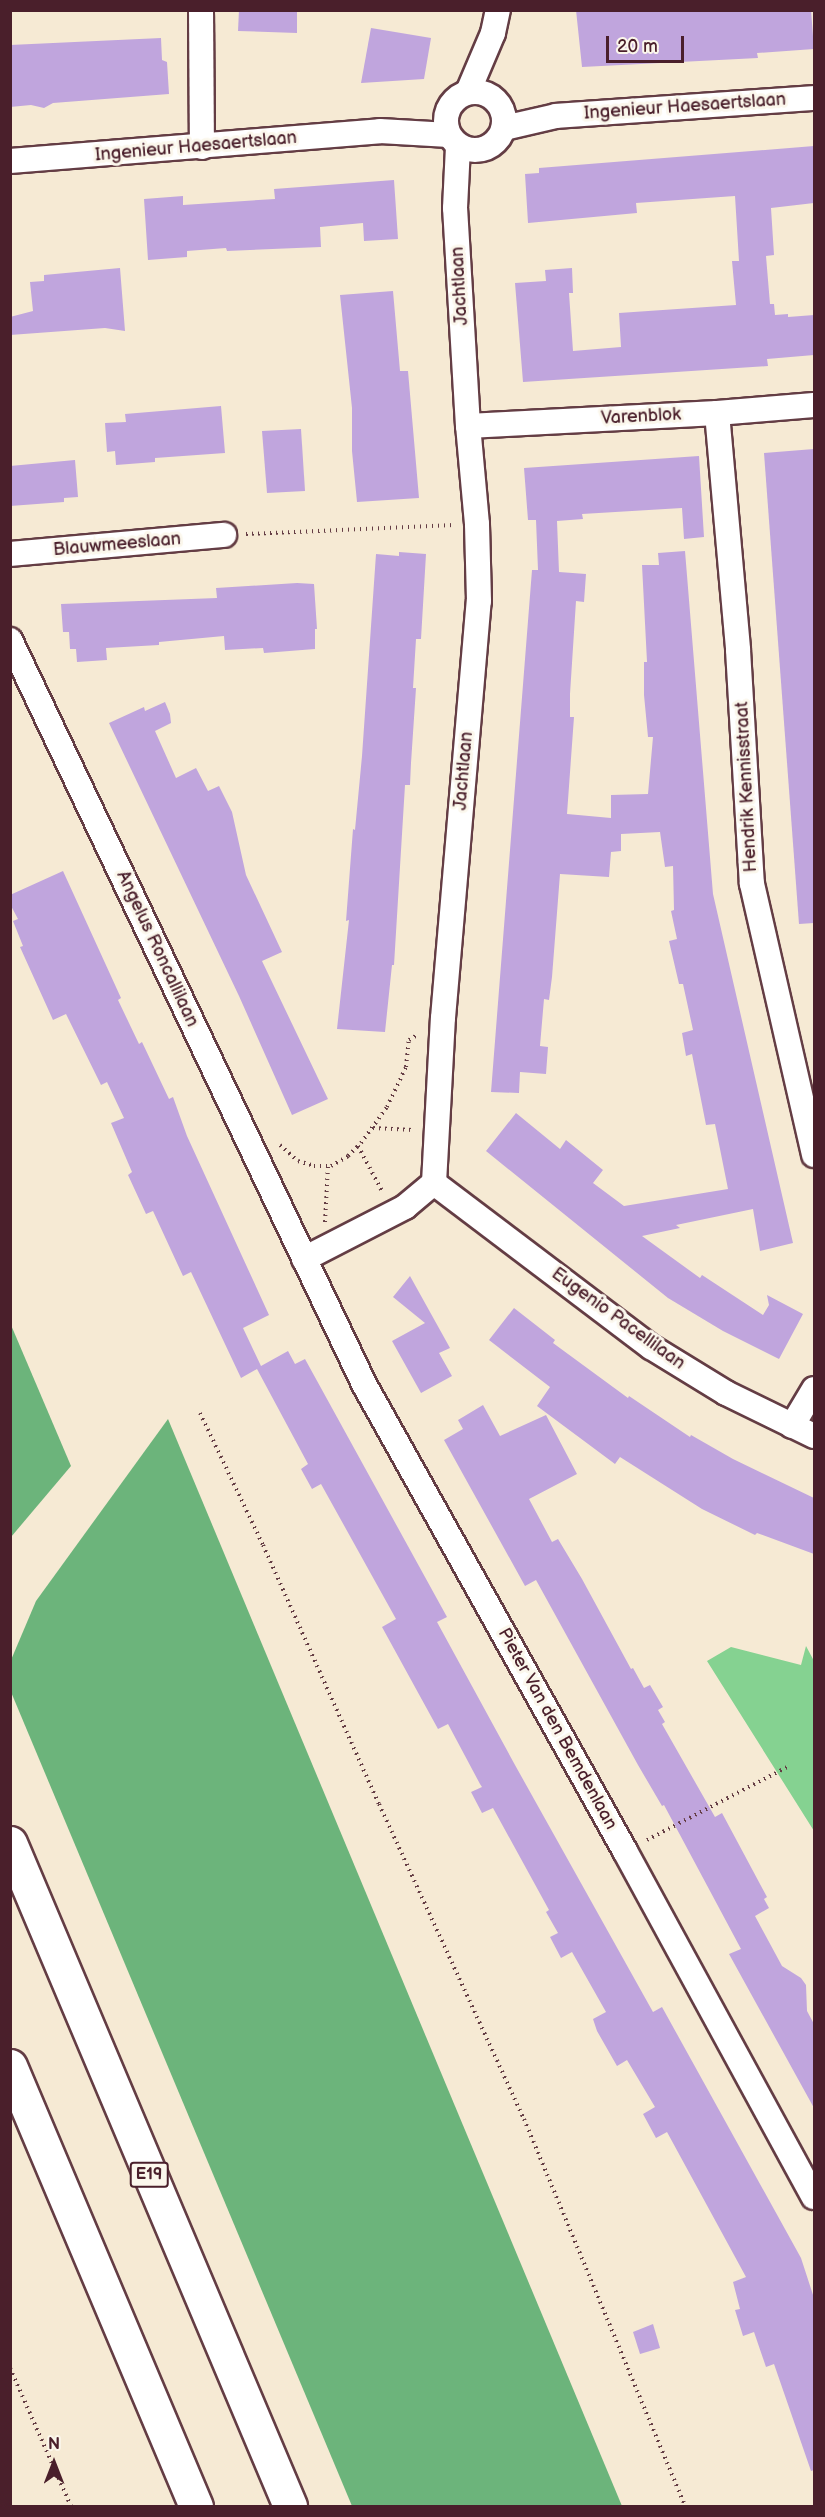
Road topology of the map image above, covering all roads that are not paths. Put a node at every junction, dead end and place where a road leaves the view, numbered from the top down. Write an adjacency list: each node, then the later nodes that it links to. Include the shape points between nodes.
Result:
1 (201, 10): 7 (street)
2 (495, 22): 3 (street); 5 (street)
3 (468, 92): 5 (street, via 482,92); 6 (street, via 453,101)
4 (814, 98): 5 (street, Ingenieur Haesaertslaan, via 556,116)
5 (500, 112): 8 (street, Jachtlaan, via 498,140)
6 (451, 132): 7 (street, Ingenieur Haesaertslaan, via 380,131); 8 (street, via 470,151); 10 (street, Jachtlaan)
7 (202, 147): 9 (street, Ingenieur Haesaertslaan)
8 (483, 150): 10 (street, Jachtlaan)
9 (10, 160)
10 (455, 208): 13 (street, Jachtlaan)
11 (814, 405): 12 (street, Varenblok)
12 (717, 413): 13 (street, Varenblok); 17 (street, Hendrik Kennisstraat, via 738,650 752,884)
13 (468, 426): 18 (street, Jachtlaan, via 479,602 443,1018)
14 (224, 535): 15 (street, Blauwmeeslaan)
15 (10, 554)
16 (10, 640): 19 (street, Angelus Roncallilaan)
17 (814, 1155)
18 (434, 1183): 19 (street, via 405,1208); 21 (street, Eugenio Pacellilaan, via 651,1347 726,1394)
19 (314, 1254): 25 (street, Pieter Van den Bemdenlaan, via 364,1384)
20 (814, 1389): 21 (street)
21 (792, 1426): 22 (street, Eugenio Pacellilaan)
22 (814, 1436)
23 (10, 1843): 27 (highway, E19)
24 (10, 2066): 26 (highway)
25 (814, 2197)
26 (196, 2506)
27 (290, 2506)

